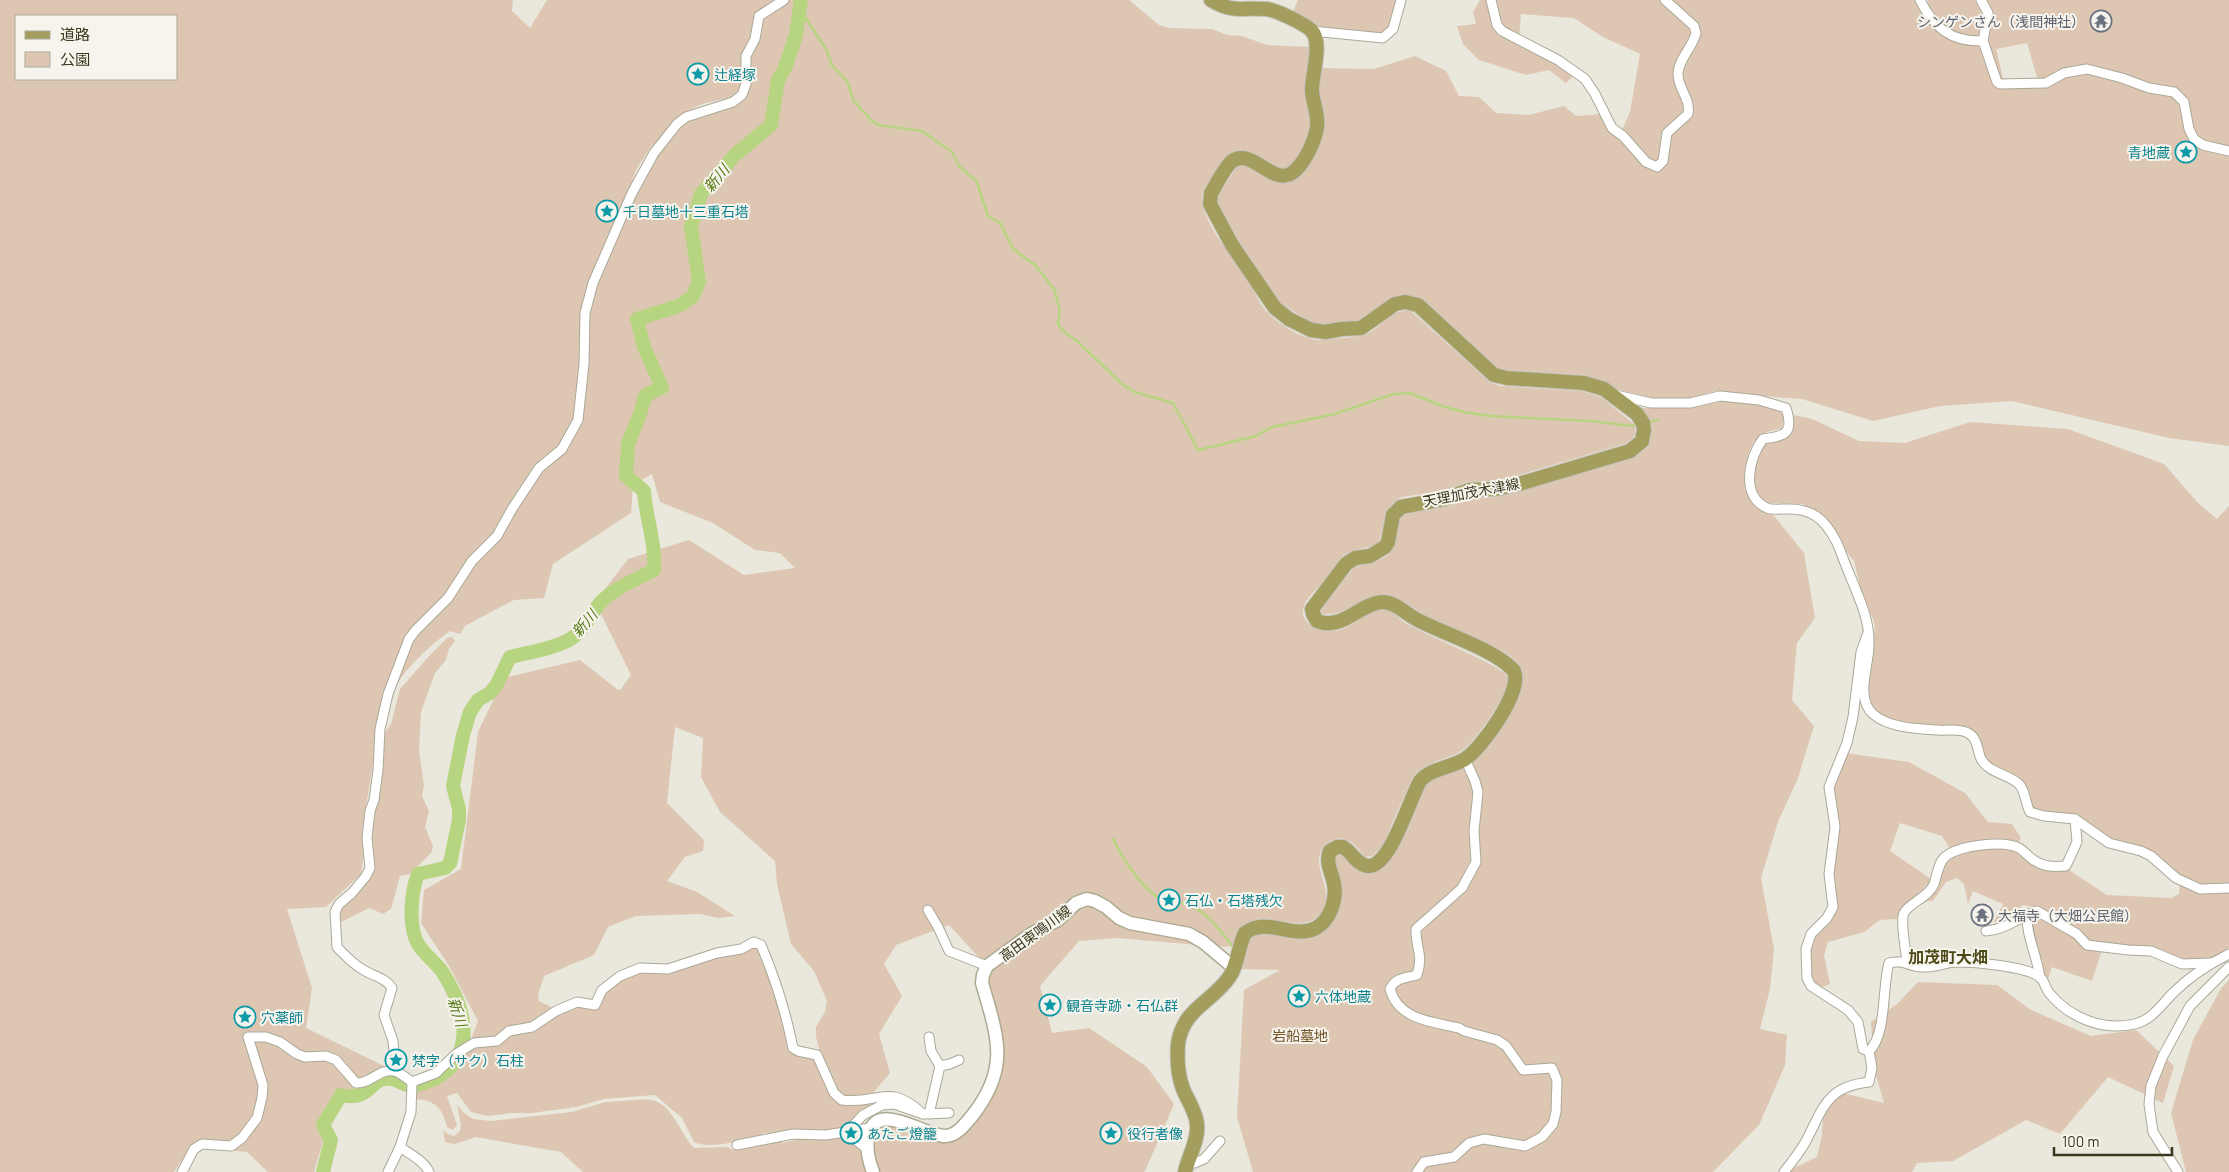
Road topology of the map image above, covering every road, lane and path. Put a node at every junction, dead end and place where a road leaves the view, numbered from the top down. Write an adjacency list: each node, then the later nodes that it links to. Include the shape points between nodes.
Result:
1 (784, 0): 30 (street, via 759,16 755,39 746,56 746,84 742,94 727,104 686,117 677,124 644,169 604,256 585,313 578,420 562,448 539,468 498,536 472,561 448,598 414,631 388,694 380,729 378,770 368,828 370,868 352,893 338,904 335,912 337,947 359,968 387,981 392,988 384,1015 393,1041)
2 (1211, 0): 8 (main road, via 1234,10 1268,9)
3 (1401, 0): 8 (street, via 1393,29 1383,38)
4 (1491, 0): 5 (street, via 1497,25 1502,31 1565,64 1585,79 1612,128 1646,162 1657,167 1663,161 1667,134 1688,114 1689,104 1678,80 1678,70 1696,33 1693,25)
5 (1666, 0)
6 (1920, 0): 9 (street, via 1931,20 1949,35)
7 (1981, 0): 9 (street, via 1988,13)
8 (1312, 30): 11 (main road, 天理加茂木津線, via 1316,47 1312,90 1317,128 1312,144 1292,173 1279,175 1246,158 1239,158 1230,163 1210,198 1212,209 1232,245 1275,308 1311,330 1325,332 1361,328 1400,303 1418,305 1494,375 1584,383)
9 (1983, 41): 10 (street, via 2000,84 2046,83 2064,73 2087,69 2149,88 2174,92 2184,102 2194,139 2202,145)
10 (2229, 151)
11 (1612, 394): 12 (street, via 1651,403 1690,403 1720,396 1758,400 1786,408 1790,421 1788,430 1780,437 1763,439 1755,450 1750,488 1757,501 1768,509 1801,508 1815,514 1832,534 1845,560); 13 (main road, 天理加茂木津線, via 1642,420 1644,434 1637,447 1518,484 1469,490 1444,499 1401,507 1393,515 1385,547 1346,564 1312,609 1317,621 1333,623 1377,603 1389,603 1486,652 1512,669 1516,680 1510,698 1498,720)
12 (1869, 628): 14 (street, via 1864,699 1872,714 1898,726 1962,730 1970,734 1988,767 2018,784 2030,812); 27 (street, via 1861,652 1847,743 1828,787 1835,827 1829,874 1833,907 1811,934 1806,949 1807,978 1811,986 1853,1016 1858,1022 1863,1049)
13 (1465, 759): 24 (main road, 天理加茂木津線, via 1429,773 1420,781 1390,848 1379,863 1361,864 1343,847 1330,851 1327,862 1334,882 1334,899 1321,924 1303,932 1268,926 1252,929 1241,941); 45 (street, via 1478,792 1474,830 1476,862 1462,888 1416,928 1421,959 1418,974 1401,978 1390,989 1394,1000 1417,1020 1460,1028 1497,1040 1506,1046 1523,1070 1552,1068 1558,1080 1556,1112 1553,1124 1542,1137 1524,1146 1484,1139 1469,1143 1454,1157 1424,1162)
14 (2075, 819): 15 (street, via 2109,843 2150,856 2176,878 2200,889); 20 (street, via 2077,842 2066,866 2049,867 2038,863 2019,847 2006,845 1963,848 1945,857 1934,885 1904,913 1902,930)
15 (2229, 888)
16 (928, 910): 22 (street, via 949,951)
17 (2027, 914): 18 (street, via 1996,930); 21 (street, via 2037,911 2077,934 2087,945 2151,951 2182,964); 25 (street, via 2027,930 2038,961)
18 (1986, 931)
19 (2229, 954): 21 (street)
20 (1907, 962): 25 (street, via 1921,967 1956,962 1990,964); 27 (street, via 1889,963 1877,1041)
21 (2212, 963): 25 (street, via 2150,1016 2138,1024 2119,1026 2087,1022 2050,994)
22 (987, 966): 24 (main road, 高田東鳴川線, via 1031,934 1058,920 1076,904 1087,900 1106,907 1130,923 1189,934); 34 (main road, 高田東鳴川線, via 982,983 998,1057 996,1073 985,1099 958,1132 946,1136 893,1119 878,1121)
23 (2229, 966): 47 (street, via 2190,1006 2151,1086 2149,1104 2153,1132)
24 (1234, 968): 40 (main road, 天理加茂木津線, via 1225,984 1189,1016 1178,1045 1183,1088 1198,1124)
25 (2040, 978)
26 (930, 1037): 29 (street, via 931,1050)
27 (1869, 1051): 46 (street, via 1870,1082 1835,1092 1814,1120 1806,1140)
28 (959, 1060): 29 (street)
29 (940, 1066): 33 (street)
30 (396, 1071): 31 (street); 41 (street, via 356,1083 336,1060 326,1056 305,1057 266,1037 248,1037 263,1085 257,1118 250,1130 231,1146 202,1144 194,1149)
31 (412, 1082): 33 (street, via 436,1073 474,1043 497,1042 509,1032 532,1027 577,1002 595,1005 602,990 620,976 640,968 668,969 717,952 742,949 754,942 761,945 768,962 793,1048 817,1055 838,1096 849,1101 896,1096); 38 (street, via 411,1112)
32 (949, 1113): 33 (street)
33 (926, 1114): 35 (street, via 894,1104 882,1105 863,1115)
34 (870, 1128): 35 (street); 39 (main road)
35 (849, 1130): 37 (street, via 792,1134); 39 (street, via 850,1135)
36 (1220, 1142): 40 (street, via 1204,1159)
37 (738, 1145)
38 (400, 1147): 42 (street); 43 (street)
39 (867, 1149): 44 (main road)
40 (1186, 1166)
41 (182, 1172)
42 (388, 1172)
43 (429, 1172)
44 (873, 1172)
45 (1417, 1172)
46 (1784, 1172)
47 (2178, 1172)

